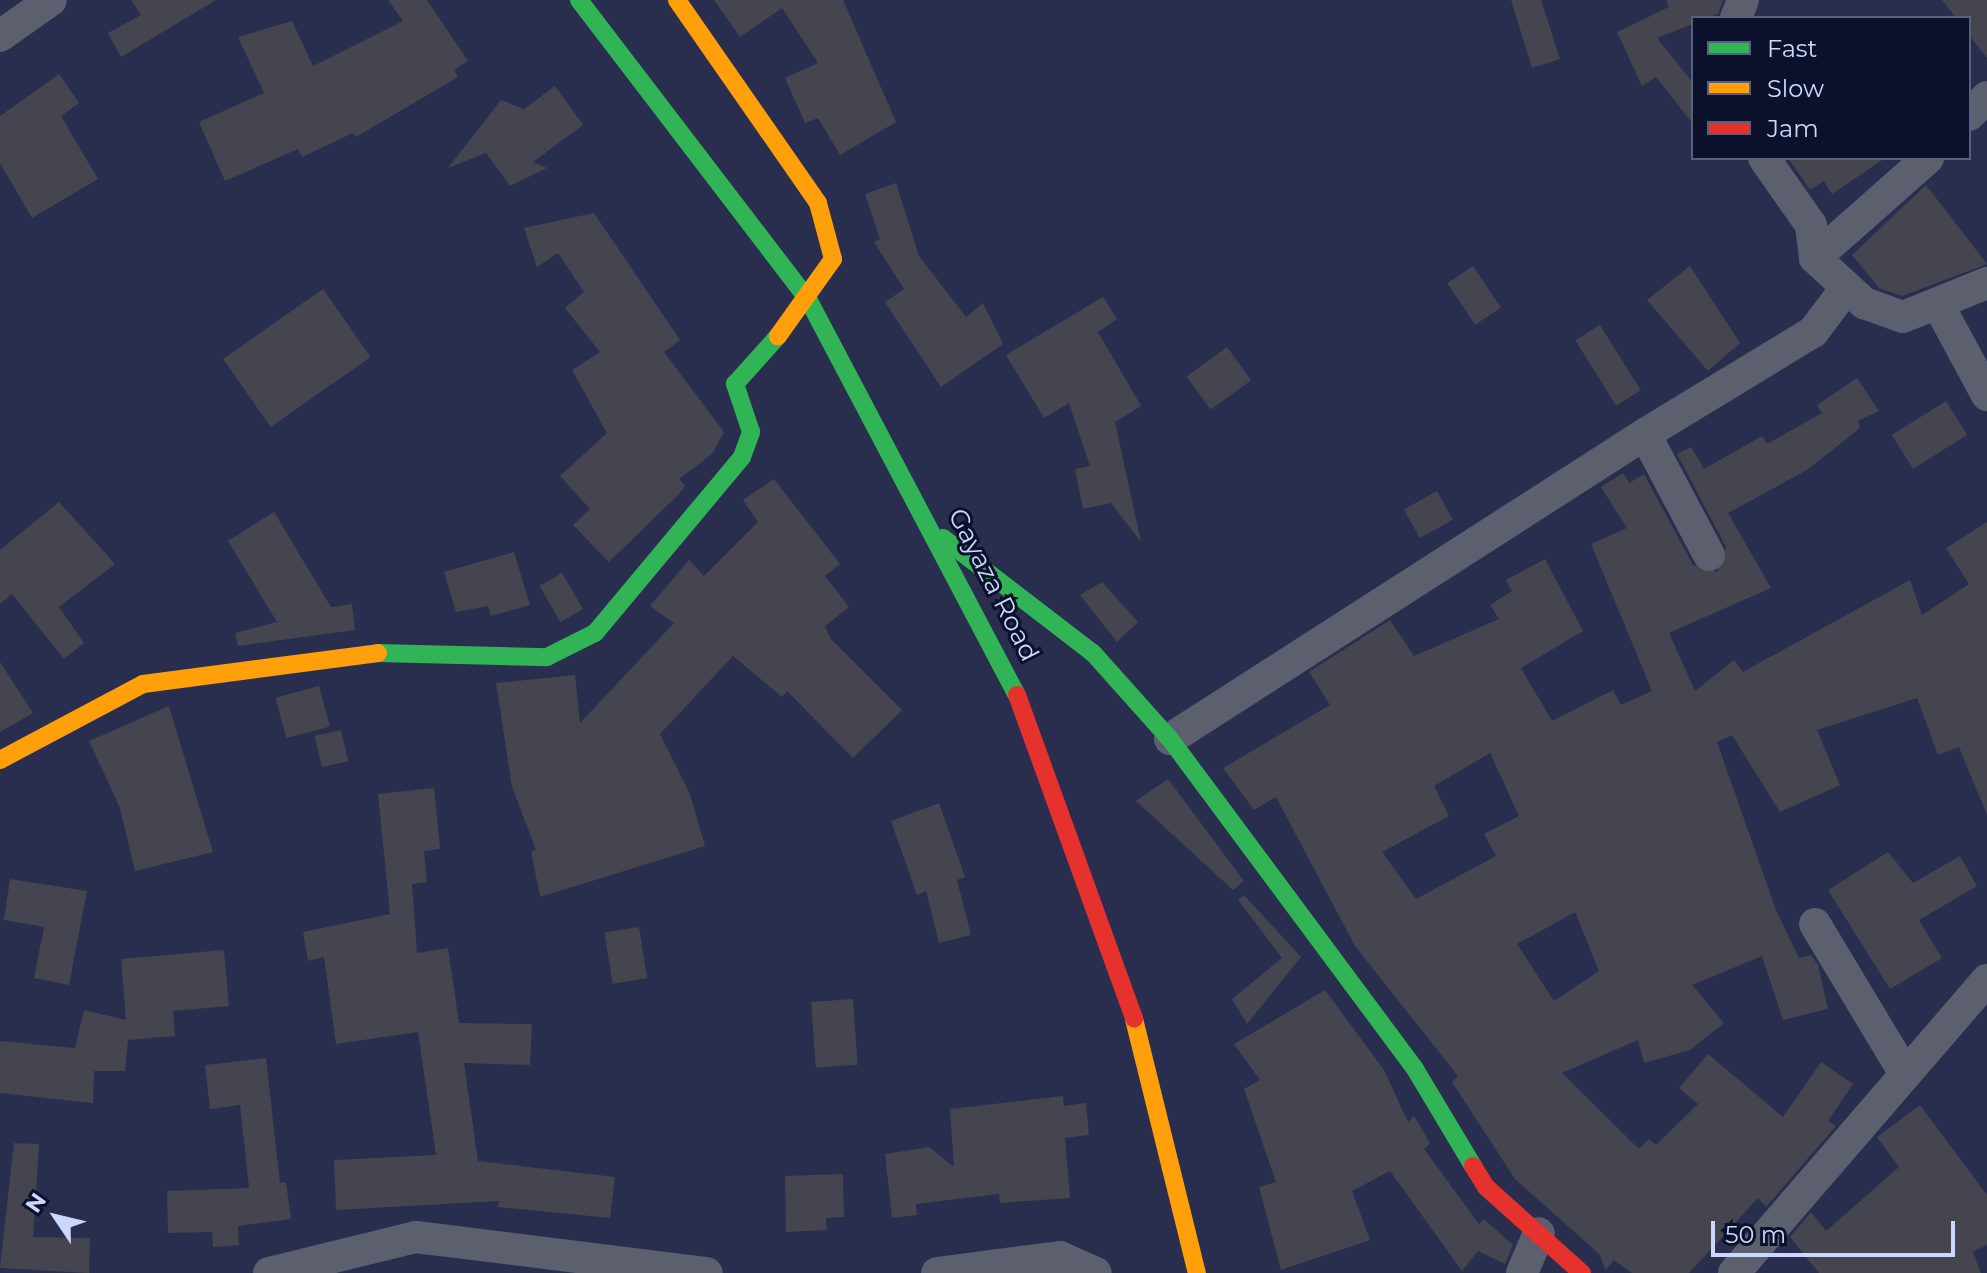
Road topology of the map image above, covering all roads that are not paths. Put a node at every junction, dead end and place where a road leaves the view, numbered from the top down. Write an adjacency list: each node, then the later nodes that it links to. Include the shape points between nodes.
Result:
1 (51, 0): 4 (street)
2 (579, 0): 12 (street, Gayaza Road)
3 (677, 0): 12 (street, via 818,203 833,259)
4 (0, 36)
5 (1987, 97): 6 (street)
6 (1971, 113)
7 (1765, 160): 9 (street, via 1811,225)
8 (1926, 160): 9 (street)
9 (1815, 258): 11 (street)
10 (1987, 283): 13 (street)
11 (1844, 291): 13 (street, via 1903,317); 15 (street, via 1813,332)
12 (809, 301): 16 (street, Gayaza Road); 19 (street, via 735,384 751,432 742,457 595,633 572,650 506,661 373,653 143,684)
13 (1940, 308): 14 (street)
14 (1987, 395)
15 (1645, 434): 17 (street); 18 (street)
16 (943, 538): 18 (street, via 1093,653); 28 (street, Gayaza Road, via 1006,666 1103,918 1157,1093)
17 (1709, 555)
18 (1170, 739): 23 (street, via 1415,1069 1486,1187)
19 (0, 760)
20 (1815, 924): 22 (street)
21 (1987, 980): 22 (street)
22 (1905, 1074): 31 (street)
23 (1539, 1233): 29 (street); 30 (street)
24 (263, 1271): 25 (street, via 416,1237)
25 (707, 1273)
26 (937, 1273): 27 (street, via 1060,1257)
27 (1096, 1273)
28 (1197, 1273)
29 (1522, 1273)
30 (1582, 1273)
31 (1734, 1273)

